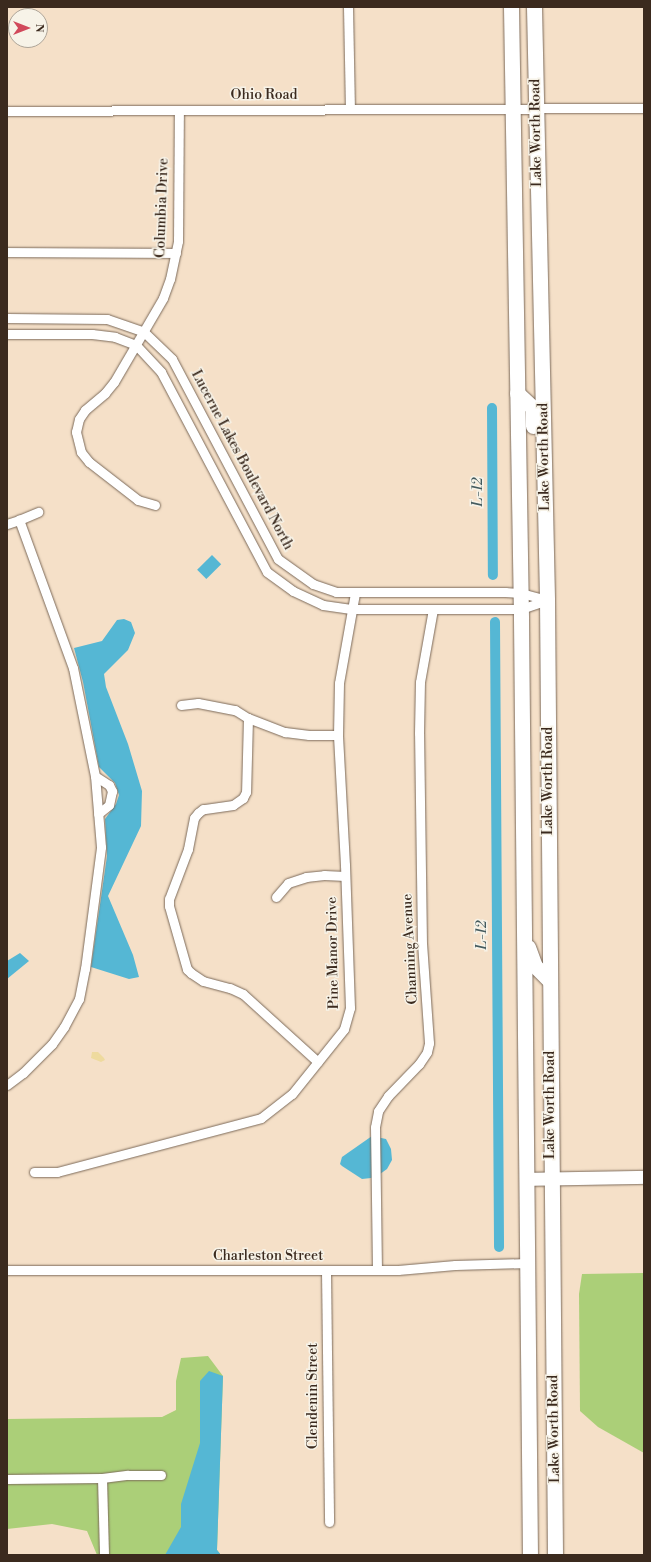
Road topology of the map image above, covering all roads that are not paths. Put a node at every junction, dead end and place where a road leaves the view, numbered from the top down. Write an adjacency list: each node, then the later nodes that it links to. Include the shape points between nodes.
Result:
1 (348, 7): 5 (street)
2 (510, 7): 6 (main road, Lake Worth Road)
3 (534, 7): 6 (main road, Lake Worth Road)
4 (644, 108): 6 (street, Ohio Road)
5 (350, 109): 6 (street, Ohio Road); 7 (street, Ohio Road)
6 (522, 109): 15 (main road, Lake Worth Road); 20 (main road, Lake Worth Road)
7 (179, 110): 8 (street, Ohio Road); 10 (street, Columbia Drive)
8 (7, 111)
9 (7, 252): 10 (street)
10 (176, 253): 12 (street, Columbia Drive, via 163,298)
11 (7, 318): 12 (street, Lucerne Lakes Boulevard North, via 107,319)
12 (144, 332): 14 (street, Columbia Drive); 22 (street, Lucerne Lakes Boulevard North, via 172,359 278,559 313,584 336,592)
13 (7, 334): 14 (street, via 92,334 115,337)
14 (136, 345): 16 (street, Columbia Drive, via 114,382 82,415 77,425 77,439 81,452 89,462 138,500); 24 (street, via 161,372 267,572 293,591 323,605)
15 (517, 392): 20 (main road, via 533,408 535,466); 21 (main road, Lake Worth Road)
16 (155, 505)
17 (38, 512): 18 (street)
18 (19, 520): 19 (street); 30 (street, via 73,668)
19 (7, 524)
20 (546, 534): 23 (main road, Lake Worth Road)
21 (521, 592): 22 (street, Lucerne Lakes Boulevard North); 23 (street, Lucerne Lakes Boulevard North); 26 (main road, Lake Worth Road)
22 (355, 593): 24 (street, Pine Manor Drive)
23 (547, 600): 26 (street); 35 (main road, Lake Worth Road)
24 (352, 609): 25 (street); 29 (street, Pine Manor Drive, via 339,683)
25 (433, 609): 26 (street); 45 (street, Channing Avenue, via 420,682 419,733 422,944 429,1043 427,1052 419,1064 388,1096 378,1112 375,1127)
26 (521, 609): 34 (main road, Lake Worth Road)
27 (181, 705): 28 (street, via 198,703 235,710)
28 (248, 718): 29 (street, via 284,732 309,735); 36 (street, via 244,798 233,805 203,809 194,818 188,849 169,899 169,906 187,968 191,973 203,981 242,994)
29 (338, 734): 32 (street, Pine Manor Drive)
30 (95, 776): 31 (street); 31 (street, via 110,785 112,791 109,805)
31 (98, 814): 37 (street, via 101,847 86,969 79,999 52,1044 23,1074)
32 (345, 876): 33 (street, via 306,877 288,883); 36 (street, Pine Manor Drive, via 350,1008 344,1028)
33 (276, 897)
34 (524, 936): 35 (main road, via 534,966); 41 (main road, Lake Worth Road)
35 (549, 980): 40 (main road, Lake Worth Road)
36 (318, 1062): 38 (street, Pine Manor Drive, via 292,1094 261,1118 57,1172)
37 (7, 1085)
38 (34, 1172)
39 (644, 1176): 40 (street)
40 (551, 1178): 41 (street); 52 (main road, Lake Worth Road)
41 (526, 1179): 42 (main road, Lake Worth Road)
42 (528, 1263): 45 (street, Charleston Street); 51 (main road, Lake Worth Road)
43 (7, 1270): 44 (street, Charleston Street)
44 (326, 1270): 45 (street, Charleston Street); 49 (street, Clendenin Street)
45 (377, 1270)
46 (161, 1475): 47 (street)
47 (102, 1478): 48 (street); 50 (street)
48 (7, 1479)
49 (329, 1522)
50 (104, 1555)
51 (530, 1555)
52 (555, 1555)

